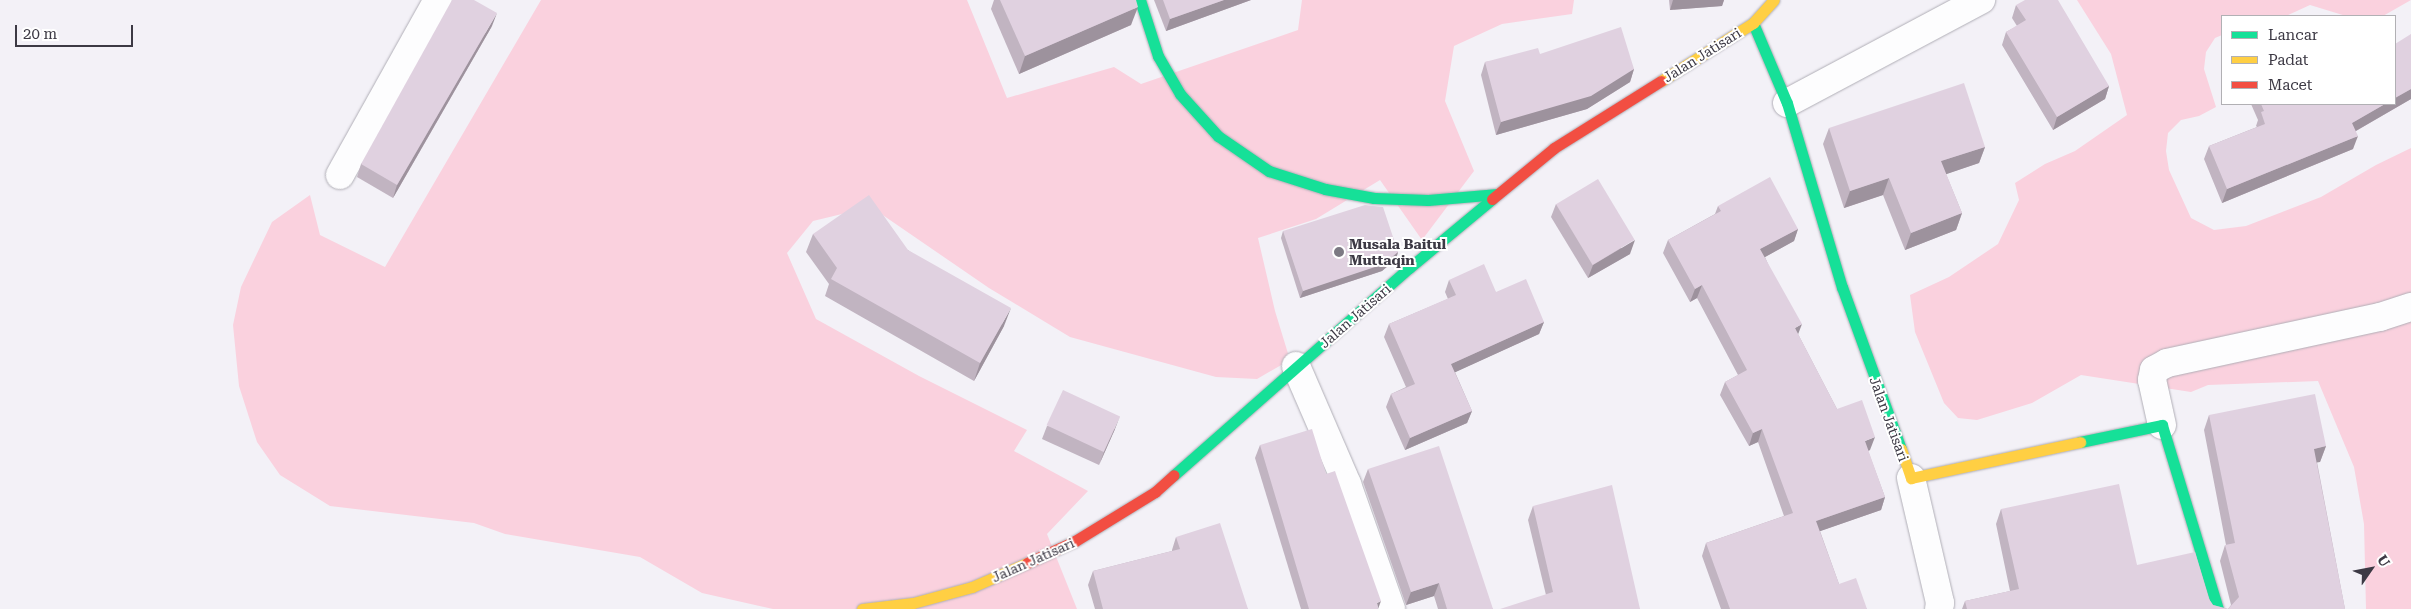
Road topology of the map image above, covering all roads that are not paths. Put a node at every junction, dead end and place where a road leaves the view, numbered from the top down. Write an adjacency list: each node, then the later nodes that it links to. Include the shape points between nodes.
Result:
1 (438, 0): 7 (street)
2 (1140, 0): 8 (street, via 1158,56 1180,94 1218,136 1269,170 1325,189 1374,198 1428,200)
3 (1774, 0): 5 (street)
4 (1981, 0): 6 (street)
5 (1753, 22): 6 (street, Jalan Jatisari); 8 (street, Jalan Jatisari, via 1554,148)
6 (1787, 104): 12 (street, Jalan Jatisari, via 1842,287)
7 (340, 174)
8 (1498, 194): 10 (street, Jalan Jatisari)
9 (2411, 307): 11 (street, via 2380,317 2167,363 2154,370 2152,380)
10 (1296, 366): 13 (street, Jalan Jatisari, via 1175,477 1102,527 972,588 913,603); 14 (street, via 1347,484)
11 (2162, 425): 12 (street, Jalan Jatisari); 16 (street)
12 (1911, 478): 15 (street, Jalan Jatisari)
13 (862, 609)
14 (1391, 609)
15 (1939, 609)
16 (2218, 609)

